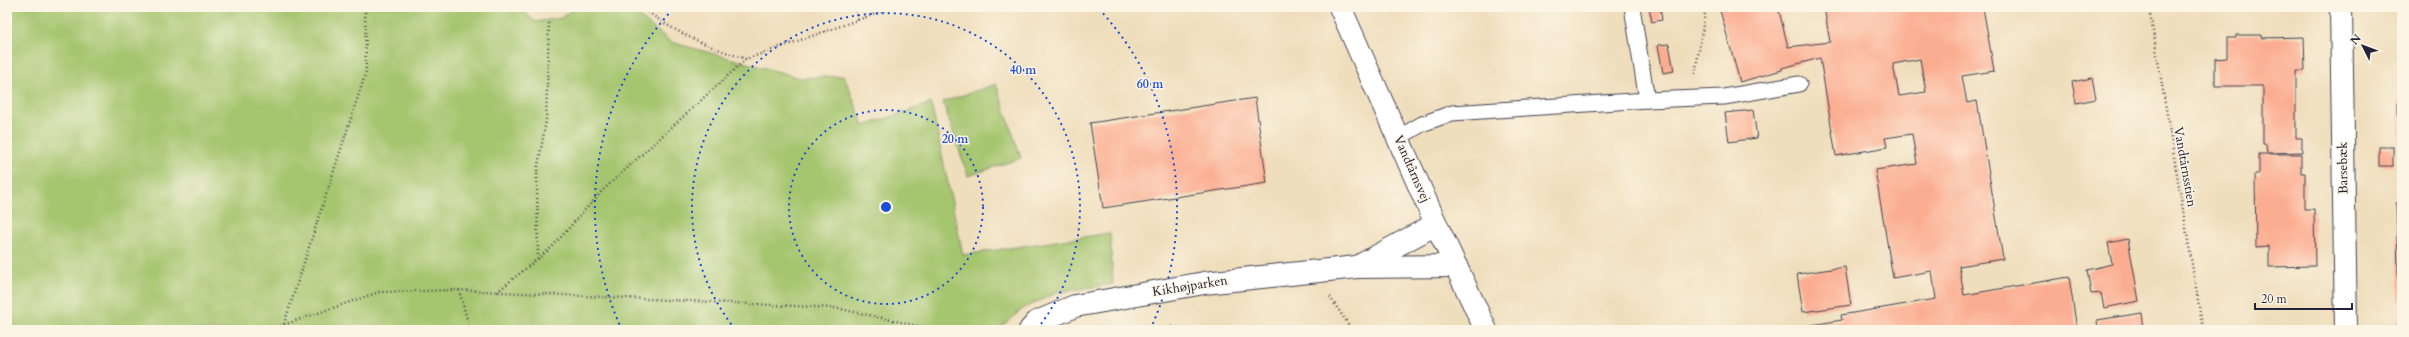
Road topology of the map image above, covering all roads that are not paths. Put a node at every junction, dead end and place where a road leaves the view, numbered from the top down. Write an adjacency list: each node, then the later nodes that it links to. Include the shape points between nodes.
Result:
1 (1340, 7): 6 (street, Vandtårnsvej)
2 (1632, 7): 5 (lane)
3 (2341, 7): 12 (street, Barsebæk)
4 (1799, 84): 5 (lane, via 1724,97)
5 (1647, 100): 6 (lane, via 1452,113 1422,124)
6 (1398, 138): 7 (street, Vandtårnsvej)
7 (1436, 224): 8 (street, Vandtårnsvej); 9 (street, Kikhøjparken)
8 (1456, 266): 9 (street, Kikhøjparken); 11 (street, Vandtårnsvej)
9 (1357, 267): 10 (street, Kikhøjparken, via 1204,283 1075,306 1037,322)
10 (1030, 330)
11 (1486, 330)
12 (2346, 330)

